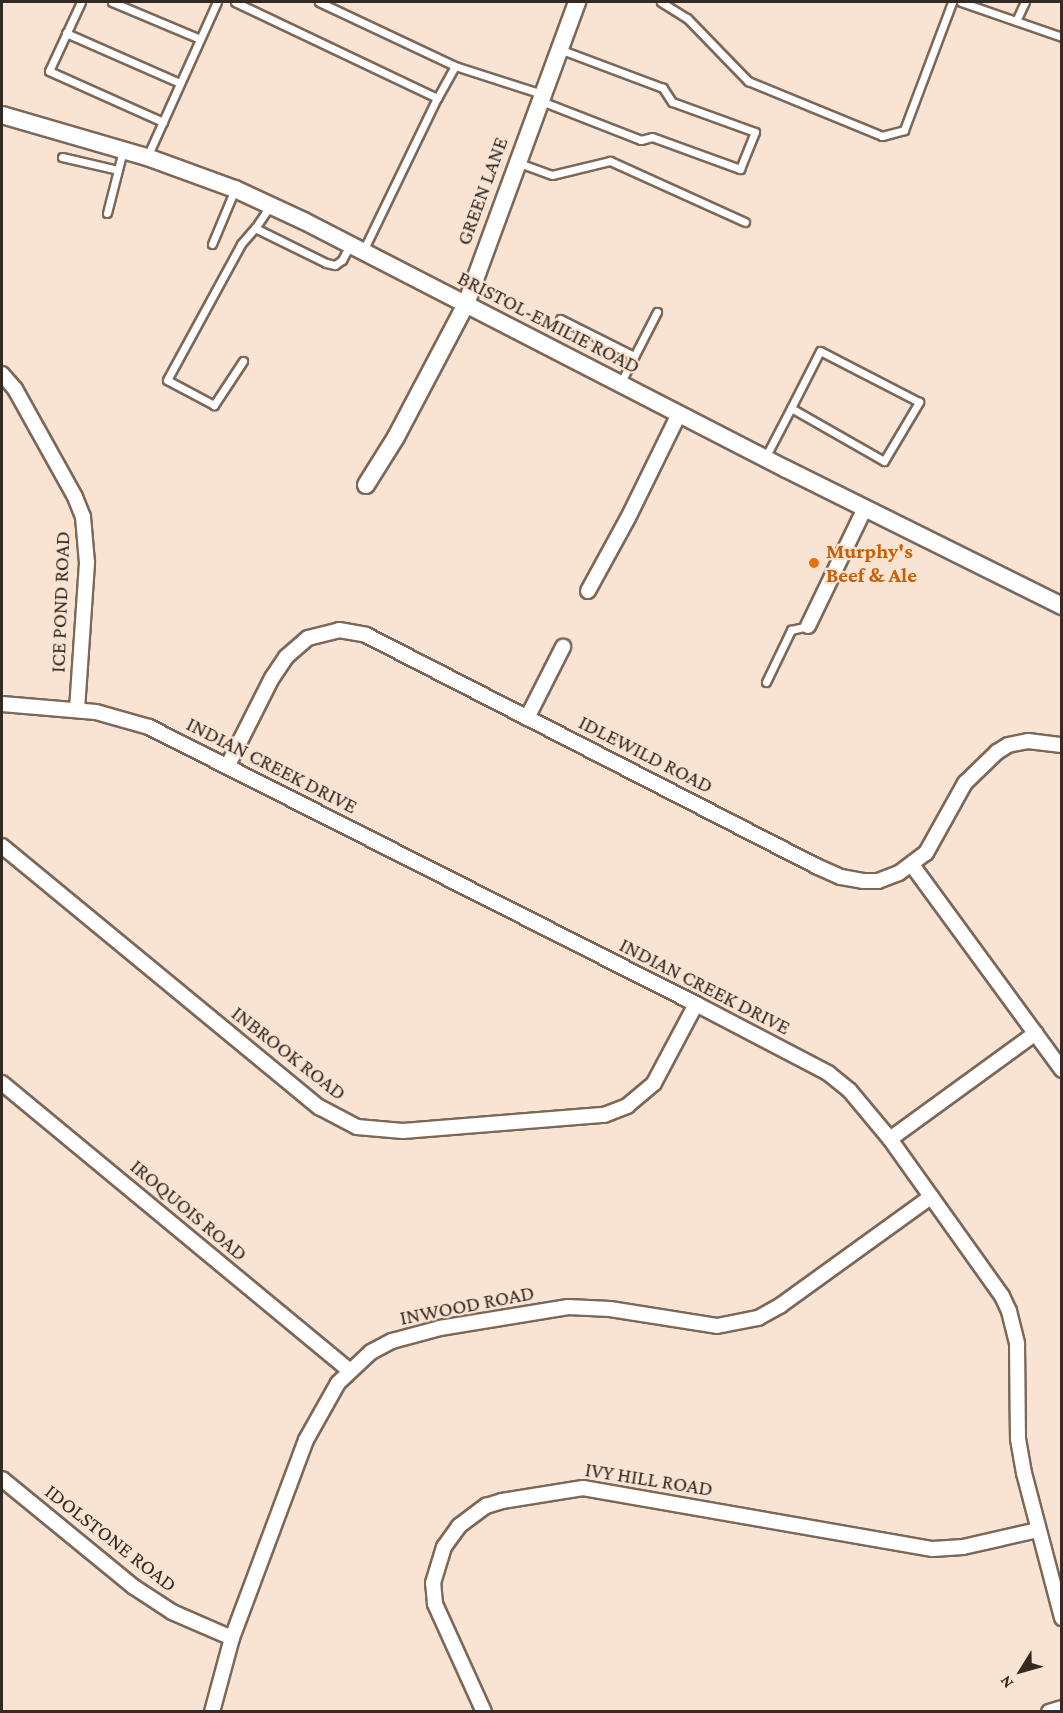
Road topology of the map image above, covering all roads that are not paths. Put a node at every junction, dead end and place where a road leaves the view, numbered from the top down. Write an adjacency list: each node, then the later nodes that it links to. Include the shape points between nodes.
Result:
1 (81, 2): 12 (lane)
2 (112, 2): 14 (lane)
3 (217, 2): 14 (lane)
4 (235, 2): 19 (lane)
5 (319, 2): 16 (lane)
6 (577, 2): 15 (street, GREEN LANE)
7 (661, 2): 8 (lane, via 687,18 748,81 882,136 904,130)
8 (952, 2)
9 (961, 2): 11 (lane)
10 (1025, 2): 11 (lane)
11 (1016, 21): 13 (lane)
12 (66, 33): 17 (lane); 21 (lane, via 49,71)
13 (1062, 37)
14 (200, 39): 17 (lane)
15 (559, 49): 18 (street, GREEN LANE); 18 (lane, via 663,88 672,102 755,132 740,169 652,136 642,140)
16 (455, 66): 18 (lane); 19 (lane)
17 (180, 83): 21 (lane)
18 (541, 97): 25 (street, GREEN LANE)
19 (437, 98): 33 (lane)
20 (2, 115): 22 (street, BRISTOL-EMILIE ROAD)
21 (163, 122): 24 (lane)
22 (123, 150): 24 (street, BRISTOL-EMILIE ROAD); 26 (lane)
23 (62, 157): 26 (lane)
24 (147, 157): 27 (street, BRISTOL-EMILIE ROAD)
25 (517, 162): 30 (lane, via 552,175 610,161); 34 (street, GREEN LANE)
26 (118, 170): 29 (lane)
27 (235, 189): 28 (street, BRISTOL-EMILIE ROAD); 32 (lane)
28 (271, 205): 31 (lane); 33 (street, BRISTOL-EMILIE ROAD)
29 (107, 213)
30 (745, 222)
31 (255, 228): 33 (lane, via 335,265); 38 (lane, via 241,244 166,380 214,405)
32 (212, 244)
33 (356, 248): 34 (street, BRISTOL-EMILIE ROAD)
34 (466, 304): 40 (street, BRISTOL-EMILIE ROAD); 44 (street, GREEN LANE, via 396,437)
35 (657, 312): 37 (lane)
36 (560, 319): 37 (lane)
37 (634, 356): 40 (lane)
38 (243, 361)
39 (2, 374): 52 (street, ICE POND ROAD, via 15,389 83,517 87,563)
40 (620, 384): 42 (street, BRISTOL-EMILIE ROAD)
41 (791, 408): 41 (lane, via 884,460 919,402 820,351); 43 (lane)
42 (679, 414): 43 (street, BRISTOL-EMILIE ROAD); 46 (street)
43 (765, 458): 45 (street, BRISTOL-EMILIE ROAD)
44 (366, 485)
45 (865, 508): 47 (street, BRISTOL-EMILIE ROAD); 48 (street)
46 (588, 591)
47 (1062, 606)
48 (808, 626): 50 (lane, via 791,630)
49 (563, 647): 53 (street)
50 (766, 682)
51 (2, 704): 52 (street, INDIAN CREEK DRIVE)
52 (77, 710): 55 (street, INDIAN CREEK DRIVE, via 125,718)
53 (527, 717): 55 (street, IDLEWILD ROAD, via 366,635 326,632 308,638 286,657); 57 (street, IDLEWILD ROAD, via 842,877 878,881)
54 (1062, 745): 57 (street, IDLEWILD ROAD, via 1028,741 1008,745 988,758 965,783 933,843)
55 (228, 765): 58 (street, INDIAN CREEK DRIVE)
56 (2, 846): 58 (street, INBROOK ROAD, via 319,1107 364,1129 403,1131 612,1112 638,1099 654,1083)
57 (912, 866): 59 (street)
58 (696, 1004): 62 (street, INDIAN CREEK DRIVE, via 828,1073 850,1091)
59 (1036, 1034): 60 (street); 62 (street)
60 (1062, 1070)
61 (2, 1083): 64 (street, IROQUOIS ROAD)
62 (890, 1139): 63 (street, INDIAN CREEK DRIVE)
63 (931, 1197): 64 (street, INWOOD ROAD, via 758,1318 717,1326 610,1309 550,1309 414,1334 371,1352); 66 (street, INDIAN CREEK DRIVE, via 1009,1311 1017,1344 1018,1439)
64 (349, 1370): 68 (street, INWOOD ROAD, via 306,1440)
65 (2, 1479): 68 (street, IDOLSTONE ROAD, via 134,1587 172,1612)
66 (1038, 1530): 67 (street, INDIAN CREEK DRIVE); 71 (street, IVY HILL ROAD, via 973,1545 933,1549 583,1488 502,1501 459,1526 444,1547 433,1583 435,1604)
67 (1062, 1618)
68 (232, 1638): 70 (street, INWOOD ROAD)
69 (1062, 1708): 72 (street)
70 (212, 1712)
71 (484, 1712)
72 (1049, 1712)

